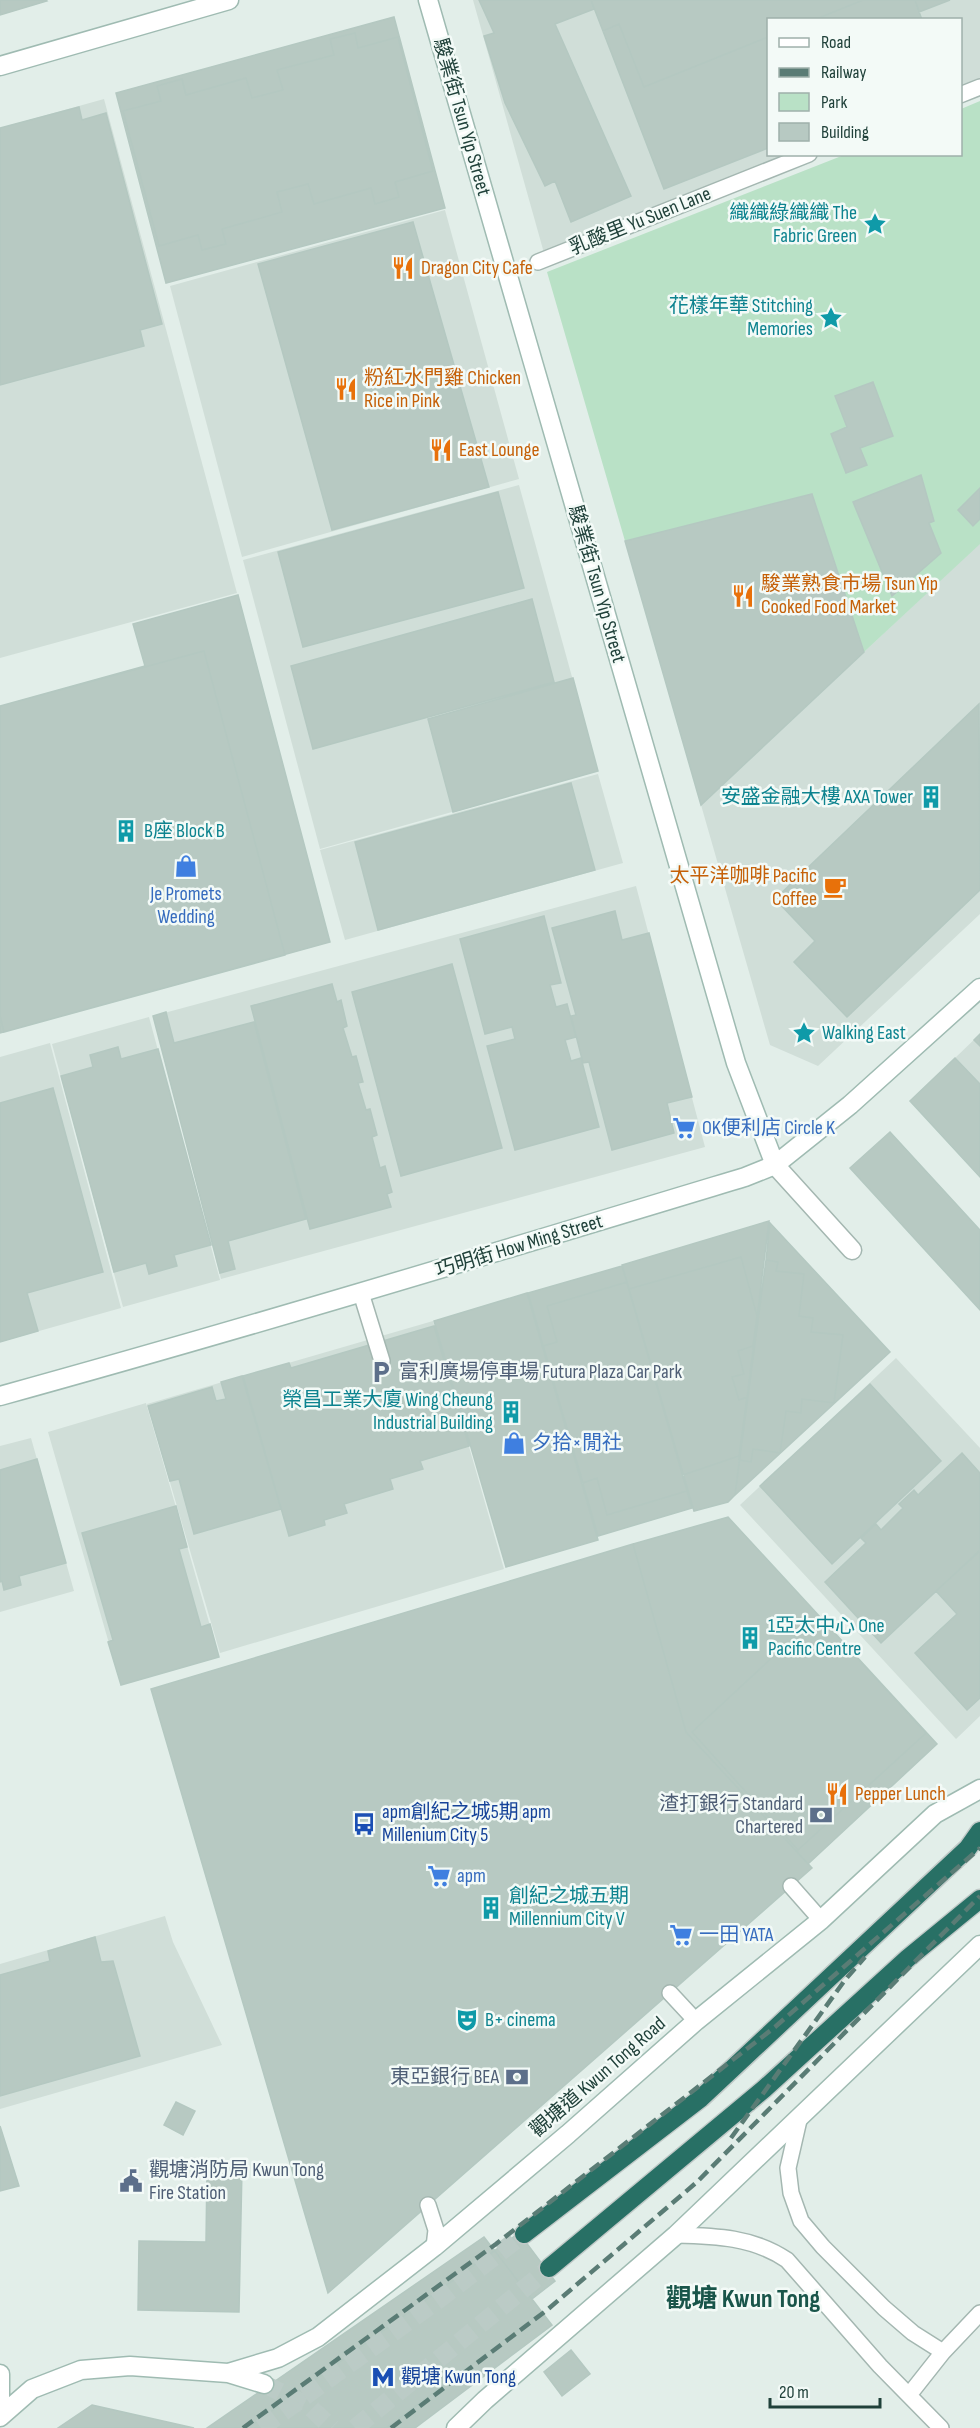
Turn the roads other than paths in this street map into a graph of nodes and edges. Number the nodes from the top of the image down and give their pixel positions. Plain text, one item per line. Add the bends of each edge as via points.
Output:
1 (229, 0) edge
2 (428, 0) edge
3 (0, 66) edge
4 (980, 87) edge
5 (962, 93) edge
6 (804, 156) edge
7 (537, 262) dead end
8 (980, 988) edge
9 (775, 1165) junction
10 (852, 1250) dead end
11 (361, 1293) junction
12 (382, 1361) dead end
13 (0, 1396) edge
14 (980, 1789) edge
15 (980, 1831) edge
16 (791, 1887) dead end
17 (980, 1899) edge
18 (821, 1920) junction
19 (980, 1945) edge
20 (670, 1993) dead end
21 (696, 2021) junction
22 (799, 2120) junction
23 (428, 2205) dead end
24 (524, 2234) tunnel mouth
25 (676, 2235) junction
26 (434, 2247) junction
27 (549, 2268) tunnel mouth
28 (980, 2313) edge
29 (943, 2352) junction
30 (228, 2373) junction
31 (0, 2374) edge
32 (264, 2384) tunnel mouth
33 (909, 2395) junction
34 (0, 2398) edge
35 (0, 2417) edge
36 (456, 2428) edge
37 (941, 2428) edge

1 - 3 street
2 - 9 street, 駿業街 Tsun Yip Street via 736,1063
4 - 5 lane
6 - 7 lane, 乳酸里 Yu Suen Lane
8 - 9 street, 巧明街 How Ming Street via 850,1106
9 - 10 street
9 - 11 street, 巧明街 How Ming Street
11 - 12 lane
11 - 13 street, 巧明街 How Ming Street
14 - 18 street, 觀塘道 Kwun Tong Road via 935,1814
15 - 24 highway via 968,1848 701,2098
16 - 18 lane
17 - 27 highway via 908,1958 764,2089
18 - 21 street, 觀塘道 Kwun Tong Road
19 - 22 street
20 - 21 lane
21 - 26 street, 觀塘道 Kwun Tong Road
22 - 25 street
22 - 29 lane via 788,2168 791,2193 801,2221 884,2308
23 - 26 lane via 436,2230
25 - 33 lane via 720,2236 758,2245 780,2256
25 - 36 street
26 - 30 street, 觀塘道 Kwun Tong Road via 318,2337 278,2358
28 - 29 lane
29 - 33 lane
30 - 32 street, 觀塘道 Kwun Tong Road
30 - 35 street, 觀塘道 Kwun Tong Road via 130,2366 81,2370 32,2389
31 - 34 street
33 - 37 lane

